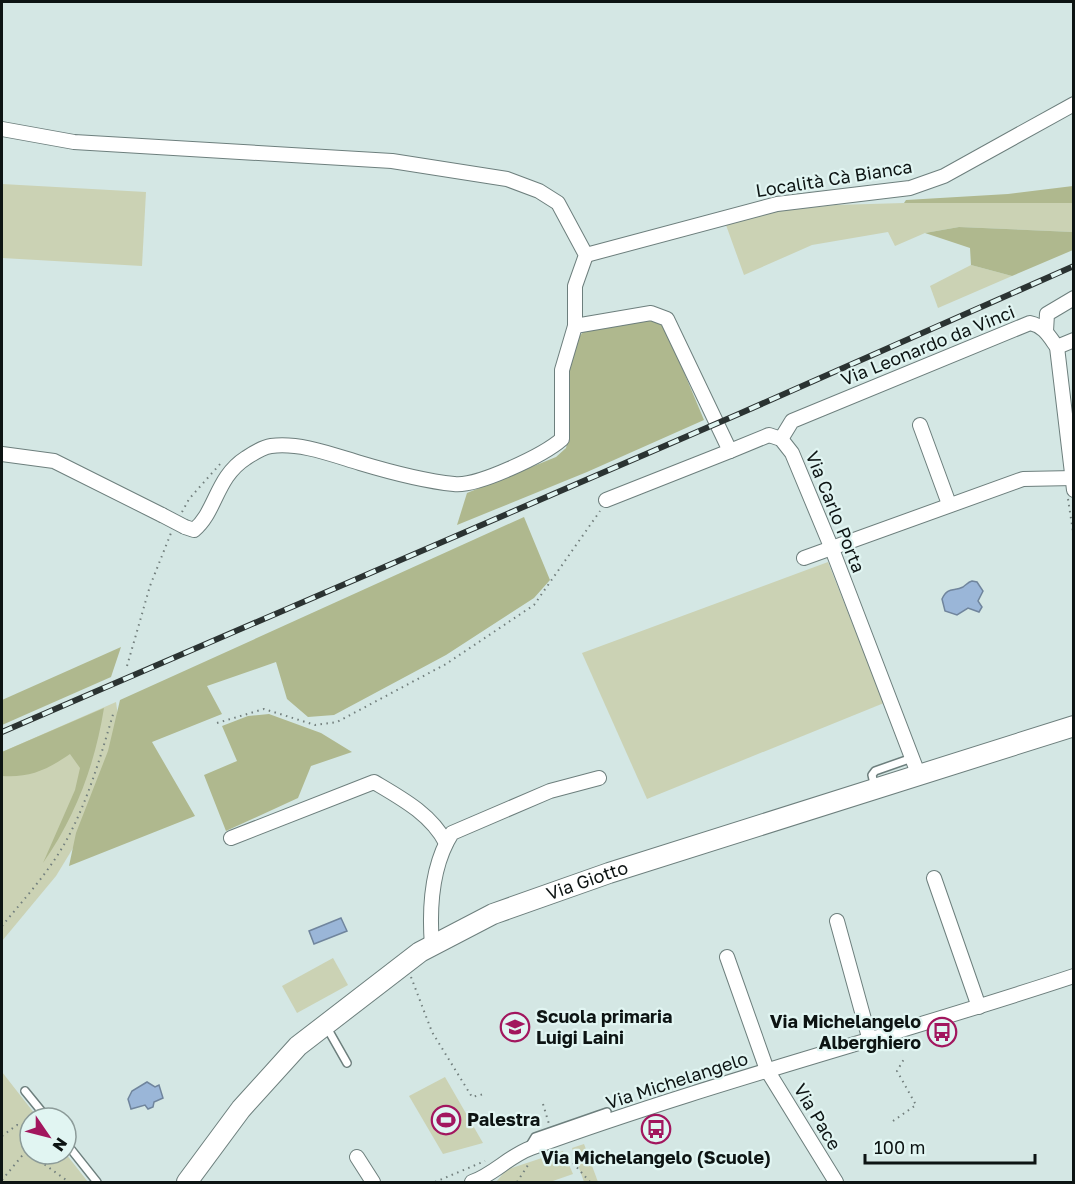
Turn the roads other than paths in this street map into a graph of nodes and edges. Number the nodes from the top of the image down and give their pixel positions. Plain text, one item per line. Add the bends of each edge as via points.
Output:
1 (1074, 104) edge
2 (2, 129) edge
3 (586, 255) junction
4 (1074, 298) edge
5 (575, 326) junction
6 (1046, 331) junction
7 (1074, 340) edge
8 (1057, 347) junction
9 (920, 424) dead end
10 (781, 439) junction
11 (730, 451) junction
12 (2, 454) edge
13 (1073, 482) edge
14 (606, 500) road end
15 (949, 504) junction
16 (832, 549) junction
17 (804, 558) dead end
18 (1074, 726) edge
19 (916, 767) junction
20 (598, 778) dead end
21 (231, 838) dead end
22 (446, 843) junction
23 (934, 878) dead end
24 (837, 921) dead end
25 (432, 946) junction
26 (727, 957) dead end
27 (1074, 976) edge
28 (979, 1007) junction
29 (324, 1024) junction
30 (870, 1041) junction
31 (347, 1063) dead end
32 (767, 1071) junction
33 (25, 1090) dead end
34 (38, 1106) edge
35 (607, 1113) dead end
36 (531, 1153) junction
37 (78, 1158) edge
38 (357, 1158) dead end
39 (97, 1182) edge
40 (187, 1182) edge
41 (373, 1182) edge
42 (478, 1182) edge
43 (836, 1182) edge

1 - 3 street, Località Cà Bianca via 944,176 910,188 777,204
2 - 3 street via 74,142 392,161 507,179 558,203
3 - 5 street via 575,286
4 - 6 street via 1047,314
5 - 11 street via 651,313 667,319
5 - 12 street, bridge via 562,370 562,439 496,475 456,485 313,449 270,446 245,458 220,484 203,523 194,530 54,461
6 - 8 street
6 - 10 street, Via Leonardo da Vinci via 1030,323 792,421
7 - 8 street
8 - 13 street
9 - 15 street
10 - 11 street, Via Carlo Porta via 769,435
10 - 16 street, Via Carlo Porta via 792,453
11 - 14 street, Via Carlo Porta
13 - 15 street via 1023,479
15 - 16 street
16 - 17 street
16 - 19 street, Via Carlo Porta
18 - 19 street, Via Giotto
19 - 25 street, Via Giotto via 875,789 493,914
20 - 22 street via 510,807 452,833
21 - 22 street via 374,782 430,819
22 - 25 street via 434,881
23 - 28 street
24 - 30 street
25 - 29 street, Via Giotto
26 - 32 street, Via Pace
27 - 28 street, Via Michelangelo
28 - 30 street, Via Michelangelo
29 - 31 lane
29 - 40 street, Via Giotto via 298,1046 241,1109
30 - 32 street, Via Michelangelo
32 - 36 street, Via Michelangelo
32 - 43 street, Via Pace
33 - 34 lane
35 - 36 lane via 535,1137
36 - 42 street, Via Michelangelo via 504,1161
37 - 39 lane
38 - 41 street

